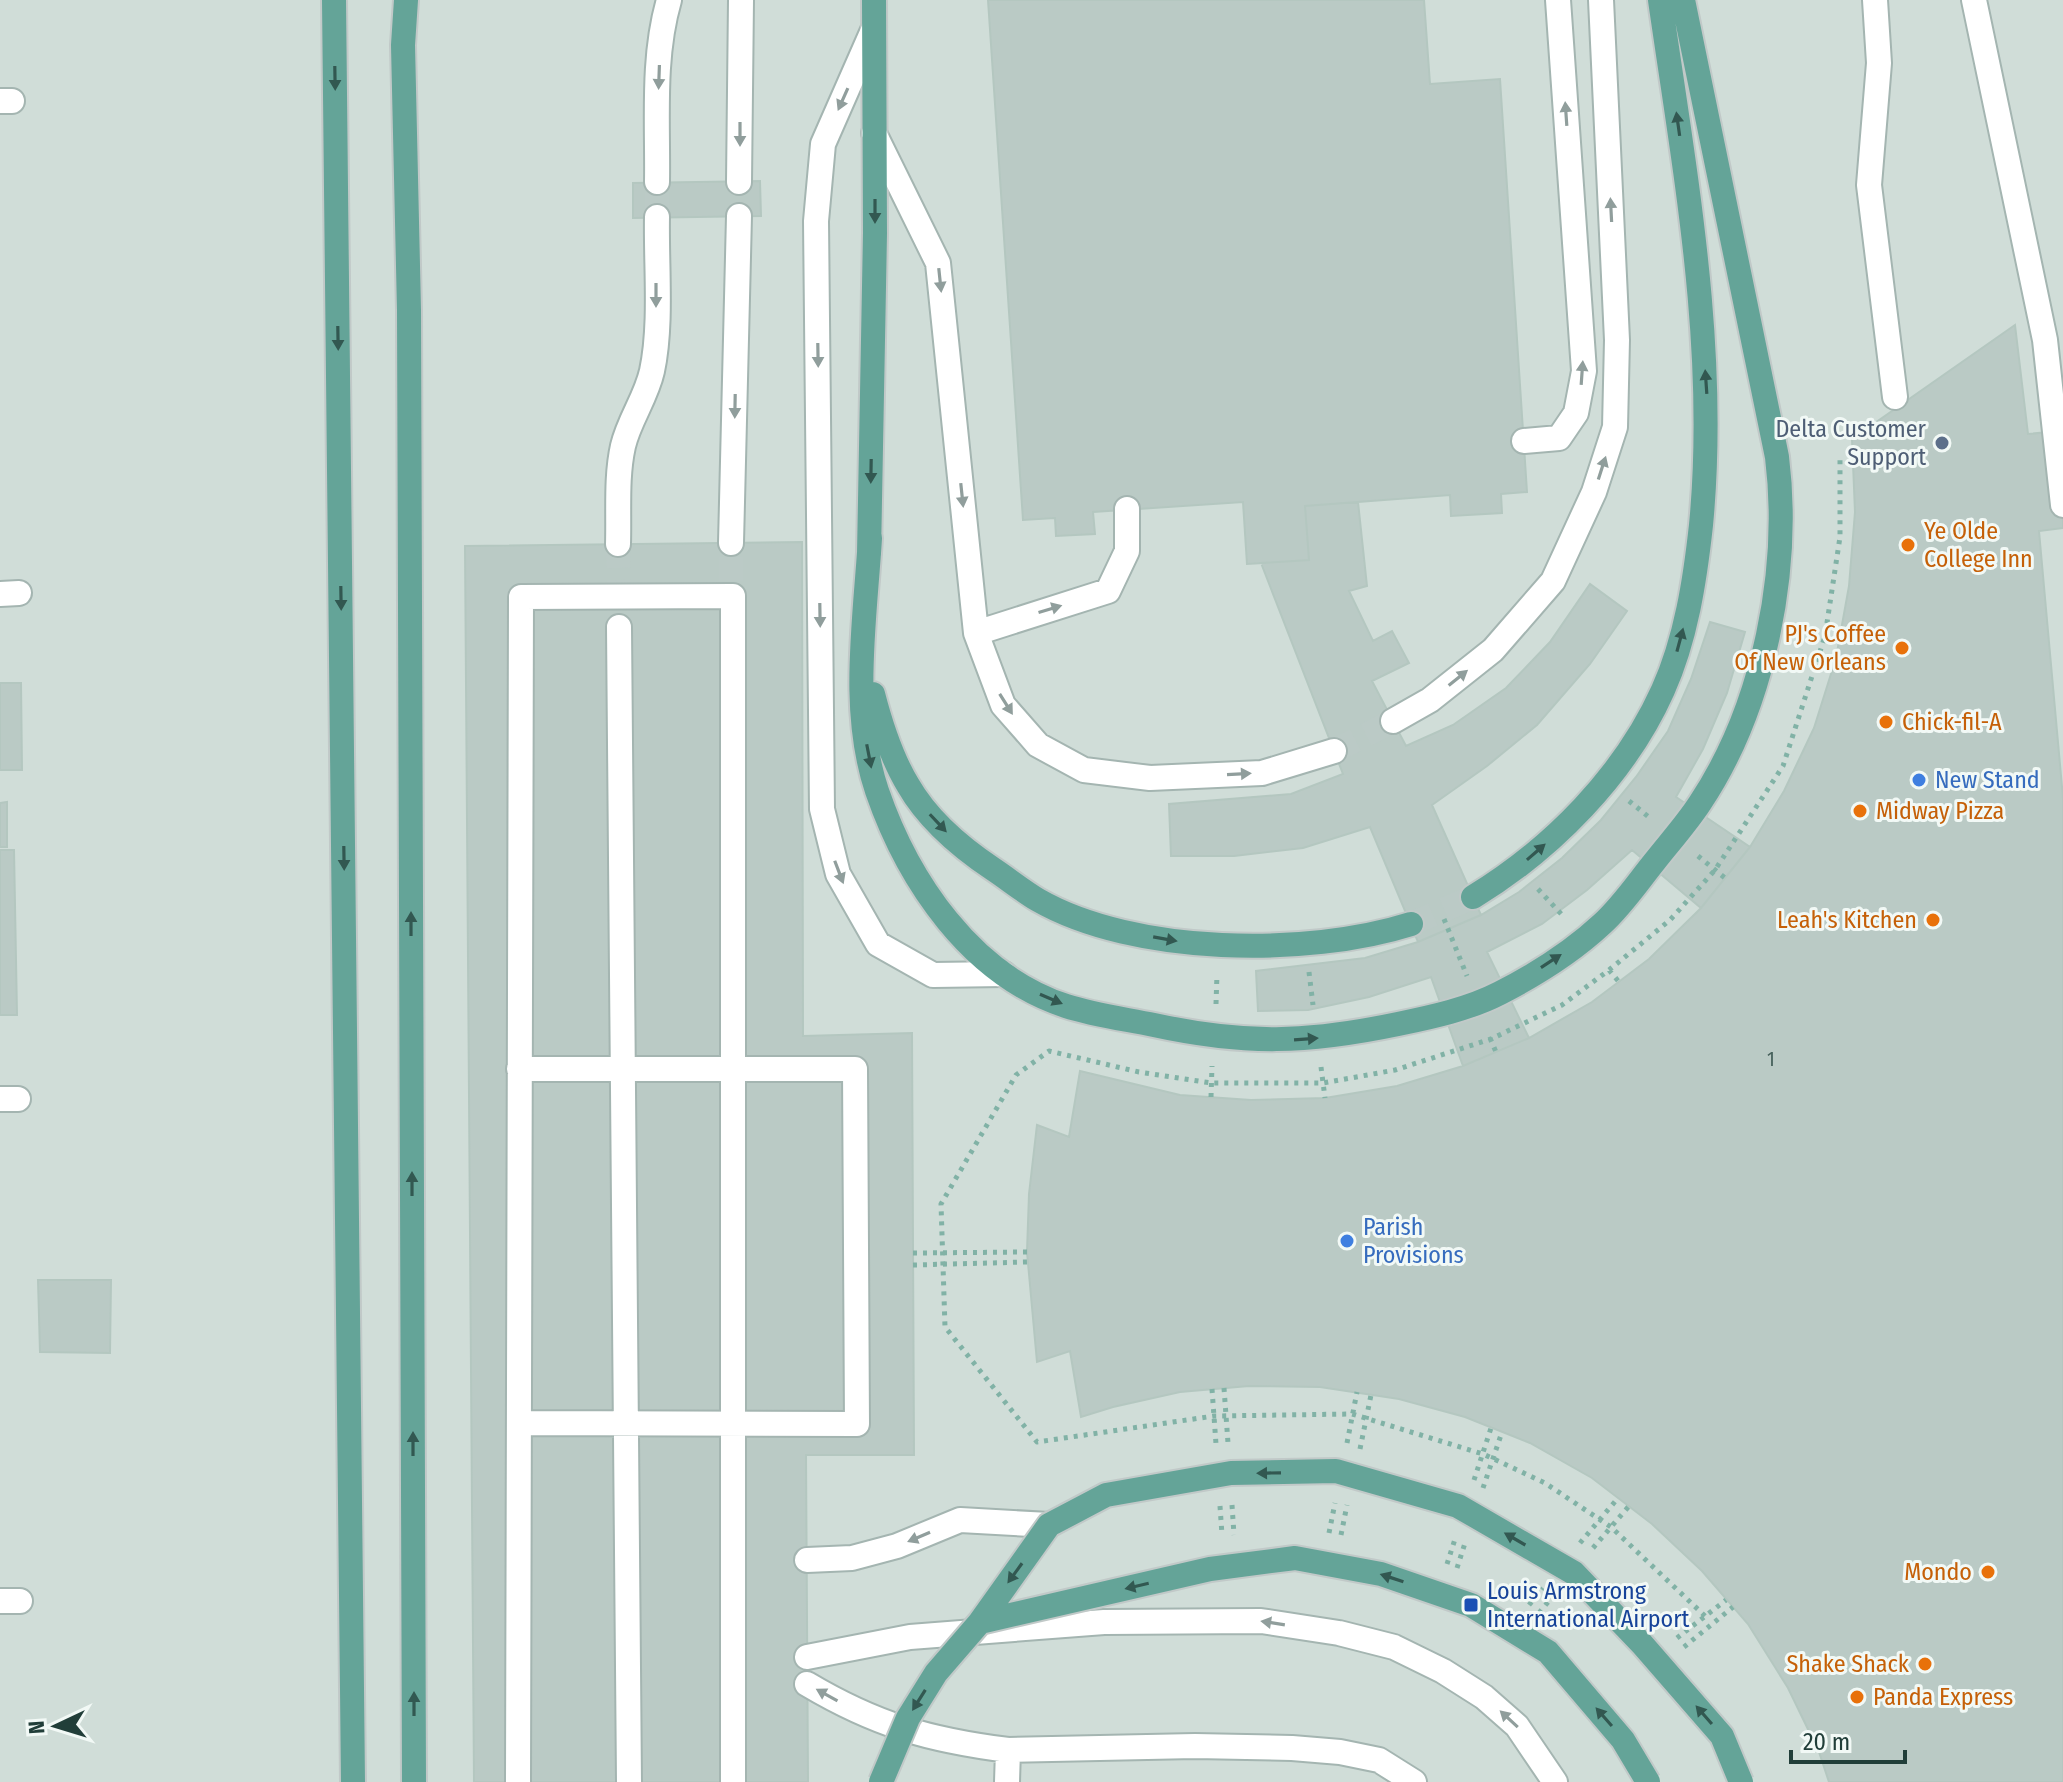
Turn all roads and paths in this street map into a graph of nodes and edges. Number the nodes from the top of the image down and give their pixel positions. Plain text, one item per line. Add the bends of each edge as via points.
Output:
1 (334, 0) edge
2 (669, 0) edge
3 (741, 0) edge
4 (874, 0) edge
5 (1558, 0) edge
6 (1601, 0) edge
7 (1660, 0) edge
8 (1683, 0) edge
9 (1875, 0) edge
10 (1974, 0) edge
11 (405, 3) edge
12 (874, 28) junction
13 (874, 133) junction
14 (657, 182) tunnel mouth
15 (739, 182) dead end
16 (739, 216) dead end
17 (657, 217) tunnel mouth
18 (1895, 397) dead end
19 (1524, 441) dead end
20 (1840, 458) dead end
21 (2063, 505) edge
22 (1127, 509) dead end
23 (870, 538) junction
24 (731, 543) tunnel mouth
25 (618, 544) tunnel mouth
26 (619, 627) tunnel mouth
27 (976, 633) junction
28 (1393, 721) tunnel mouth
29 (1334, 751) tunnel mouth
30 (1473, 897) tunnel mouth
31 (1411, 924) tunnel mouth
32 (1004, 974) junction
33 (733, 1068) junction
34 (519, 1069) junction
35 (623, 1070) junction
36 (1027, 1252) dead end
37 (913, 1253) dead end
38 (1027, 1262) dead end
39 (913, 1265) dead end
40 (941, 1265) junction
41 (1357, 1392) dead end
42 (519, 1423) junction
43 (733, 1423) junction
44 (626, 1424) junction
45 (1347, 1444) dead end
46 (1338, 1491) dead end
47 (1049, 1525) junction
48 (1329, 1537) dead end
49 (807, 1560) dead end
50 (980, 1622) junction
51 (807, 1657) dead end
52 (807, 1684) dead end
53 (1008, 1750) junction
54 (353, 1782) edge
55 (414, 1782) edge
56 (518, 1782) edge
57 (629, 1782) edge
58 (733, 1782) edge
59 (881, 1782) edge
60 (1007, 1782) edge
61 (1414, 1782) edge
62 (1555, 1782) edge
63 (1648, 1782) edge
64 (1741, 1782) edge

1 -> 54 main road
2 -> 14 lane via 659,68
3 -> 15 lane
4 - 12 main road
19 -> 5 lane via 1559,438 1576,413 1584,371
28 -> 6 lane via 1430,700 1493,650 1553,581 1594,492 1615,427 1617,340
30 -> 7 main road via 1565,826 1627,751 1663,691 1689,605 1703,504 1707,399 1697,262
32 -> 8 main road via 1066,1006 1227,1038 1317,1039 1423,1019 1497,995 1602,923 1700,803 1737,733 1761,662 1777,580 1781,492
9 - 18 lane via 1879,63 1869,185
10 - 21 lane via 2045,340
55 -> 11 main road
12 - 13 main road
12 -> 32 lane via 823,144 816,221 822,809 838,874 878,944 933,975
13 -> 23 main road
13 -> 27 lane via 938,263
16 -> 24 lane
17 -> 25 lane via 652,371 624,443
20 - 40 path via 1840,537 1825,636 1783,766 1715,870 1670,920 1562,1005 1491,1039 1395,1070 1323,1083 1211,1083 1049,1051 1016,1075 941,1204
27 -> 22 lane via 1108,591 1127,551
23 -> 31 main road via 870,662 881,725 926,811 975,857 1039,901 1080,918 1180,941 1306,944
23 -> 32 main road via 862,706 877,791 935,907
26 - 35 lane
27 -> 29 lane via 1003,705 1038,745 1084,770 1150,778 1262,773
33 - 34 lane via 733,596 521,597
33 - 35 lane
33 - 43 lane
33 - 43 lane via 855,1069 857,1424
34 - 35 lane
34 - 42 lane
35 - 44 lane
36 - 37 path, bridge
38 - 40 path
39 - 40 path
41 - 45 path
42 - 44 lane
42 - 56 lane
43 - 44 lane
43 - 58 lane
44 - 57 lane
46 - 48 path
47 -> 49 lane via 960,1520 852,1558
47 -> 50 main road, bridge
64 -> 47 main road, bridge via 1722,1736 1574,1573 1458,1506 1336,1471 1231,1473 1106,1495
50 -> 59 main road, bridge via 936,1673 908,1718
63 -> 50 main road, bridge via 1623,1740 1548,1652 1471,1605 1381,1574 1295,1558 1210,1569
62 -> 51 lane via 1517,1726 1484,1697 1394,1647 1339,1633 1261,1621 1104,1622 910,1637
53 -> 52 lane via 917,1735
53 - 60 lane
53 - 61 lane via 1308,1749 1379,1760

